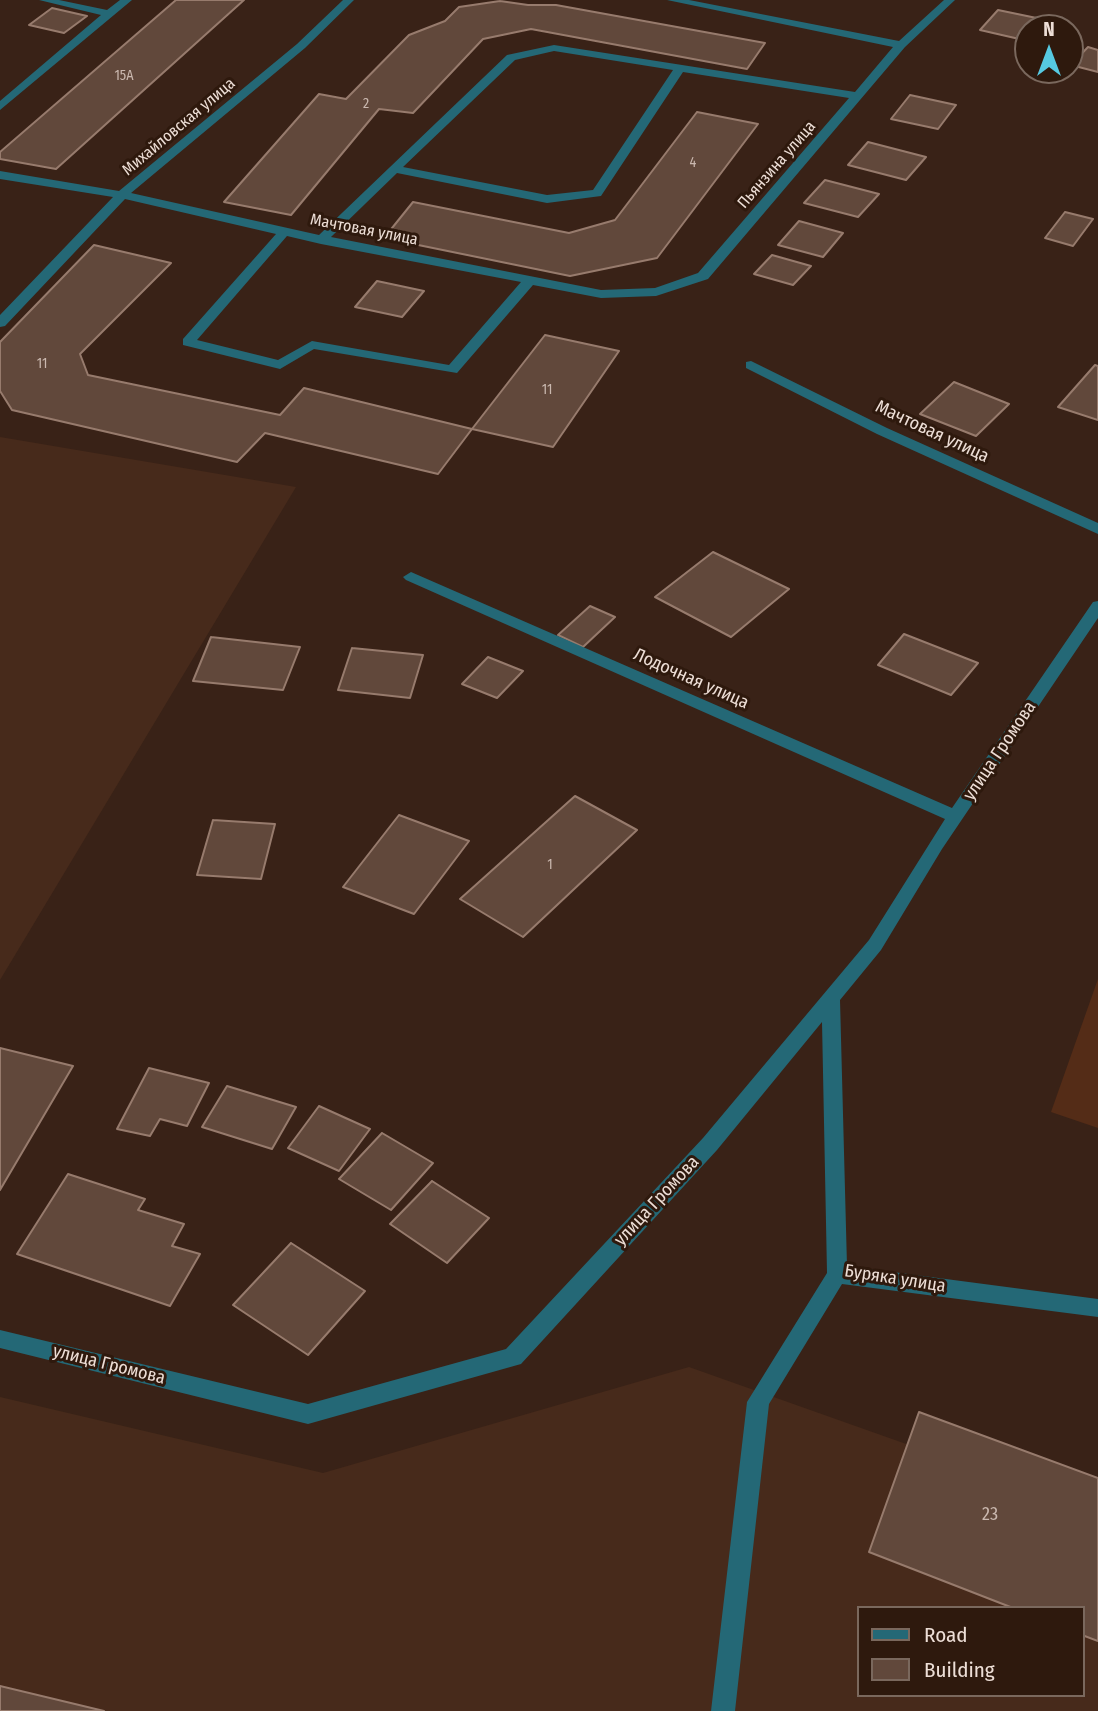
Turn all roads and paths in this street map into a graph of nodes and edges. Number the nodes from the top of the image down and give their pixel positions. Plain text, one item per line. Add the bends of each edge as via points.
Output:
1 (44, 0) edge
2 (127, 0) edge
3 (349, 0) edge
4 (672, 0) edge
5 (950, 0) edge
6 (110, 14) junction
7 (901, 46) junction
8 (680, 68) junction
9 (858, 96) junction
10 (0, 107) edge
11 (394, 169) junction
12 (0, 175) edge
13 (122, 195) junction
14 (284, 232) junction
15 (321, 240) junction
16 (530, 281) junction
17 (601, 294) joint
18 (0, 323) edge
19 (751, 365) dead end
20 (1098, 529) edge
21 (411, 577) dead end
22 (1098, 606) edge
23 (955, 816) junction
24 (831, 997) junction
25 (837, 1274) junction
26 (1098, 1308) edge
27 (0, 1339) edge
28 (723, 1711) edge

1 - 6 street
2 - 6 street
3 - 13 street, Михайловская улица via 301,46
4 - 7 street
5 - 7 street, Пьянзина улица
6 - 10 street
7 - 9 street, Пьянзина улица
8 - 9 street
8 - 11 street via 554,48 511,57
8 - 11 street via 597,193 547,199
9 - 17 street, Пьянзина улица via 702,276 656,292
11 - 15 street
12 - 13 street, Михайловская улица
13 - 14 street, Мачтовая улица
13 - 18 street
14 - 15 street, Мачтовая улица
14 - 16 street via 188,342 280,365 312,345 452,370
15 - 16 street, Мачтовая улица
16 - 17 street, Мачтовая улица
19 - 20 street, Мачтовая улица via 882,431
21 - 23 street, Лодочная улица
22 - 23 street, улица Громова
23 - 24 street, улица Громова via 875,945
24 - 25 street, Буряка улица
24 - 27 street, улица Громова via 710,1144 513,1357 308,1414
25 - 26 street, Буряка улица
25 - 28 street via 758,1402

